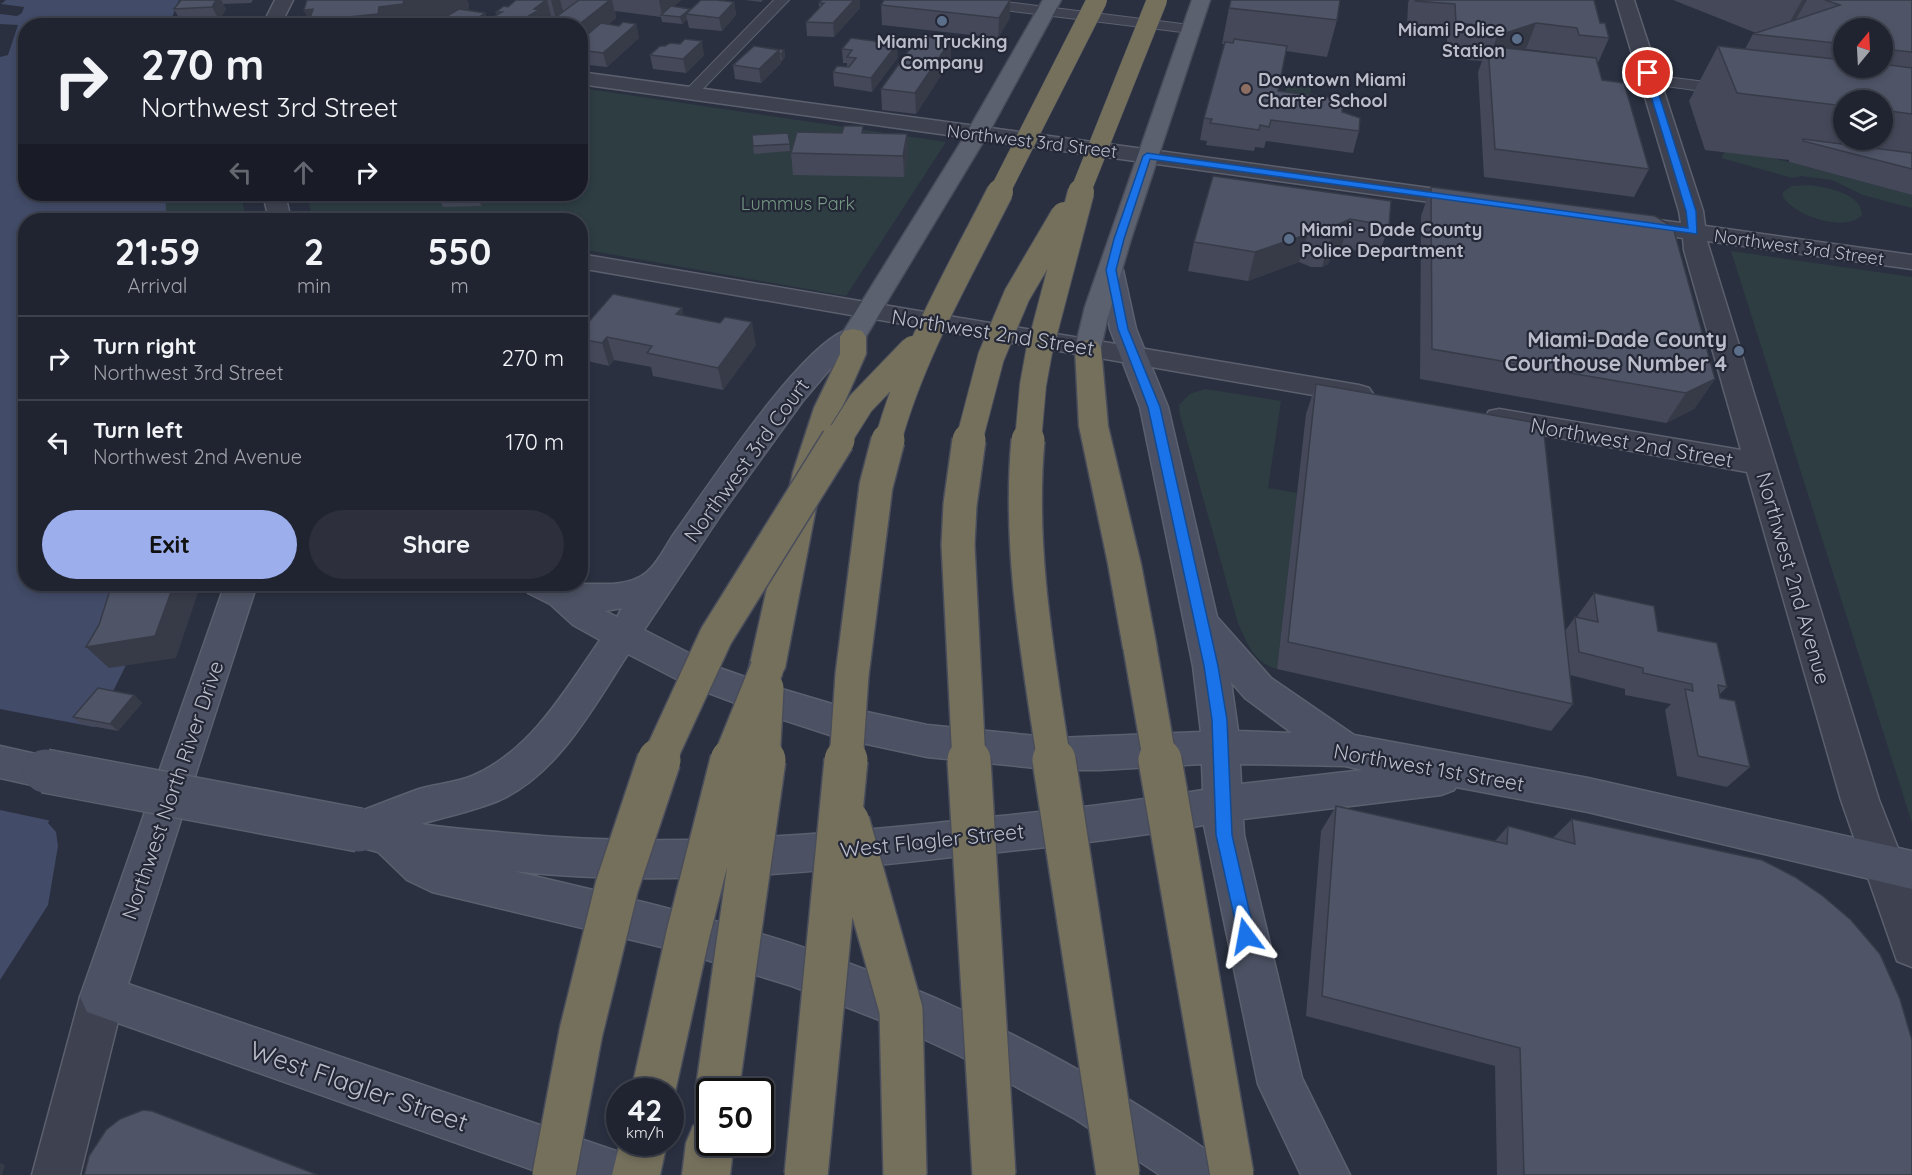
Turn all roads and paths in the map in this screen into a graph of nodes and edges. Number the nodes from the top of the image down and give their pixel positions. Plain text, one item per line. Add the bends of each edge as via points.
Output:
1 (284, 0) edge
2 (782, 0) edge
3 (956, 0) edge
4 (1097, 0) edge
5 (1156, 0) edge
6 (1201, 0) edge
7 (1625, 0) edge
8 (1049, 6) edge
9 (275, 18) edge
10 (1190, 29) junction
11 (588, 79) edge
12 (1650, 80) junction
13 (1742, 91) edge
14 (690, 94) junction
15 (977, 134) junction
16 (1147, 156) junction
17 (1083, 183) junction
18 (1496, 204) edge
19 (1611, 220) edge
20 (1693, 232) junction
21 (588, 262) edge
22 (1912, 262) edge
23 (1111, 270) junction
24 (870, 311) junction
25 (928, 333) junction
26 (853, 337) junction
27 (1088, 348) junction
28 (1135, 355) junction
29 (1383, 398) edge
30 (1469, 413) edge
31 (1761, 464) junction
32 (662, 579) junction
33 (239, 591) edge
34 (554, 591) edge
35 (560, 591) edge
36 (1199, 616) junction
37 (623, 635) junction
38 (767, 668) junction
39 (1218, 747) junction
40 (1345, 750) junction
41 (0, 762) edge
42 (1472, 774) junction
43 (1222, 805) junction
44 (843, 806) junction
45 (374, 833) junction
46 (1897, 866) edge
47 (1912, 946) edge
48 (102, 997) junction
49 (656, 1078) edge
50 (719, 1078) edge
51 (640, 1156) edge
52 (708, 1156) edge
53 (56, 1175) edge
54 (554, 1175) edge
55 (616, 1175) edge
56 (636, 1175) edge
57 (706, 1175) edge
58 (806, 1175) edge
59 (904, 1175) edge
60 (994, 1175) edge
61 (1118, 1175) edge
62 (1201, 1175) edge
63 (1232, 1175) edge
64 (1326, 1175) edge

1 - 9 street
2 - 14 street
3 - 8 street
4 - 25 highway, bridge
5 - 17 highway, bridge
6 - 10 main road
7 - 12 street, Northwest 2nd Avenue
8 - 10 street
8 - 15 main road, Northwest 3rd Court
10 - 16 main road
11 - 14 street, Northwest 3rd Street
12 - 13 street
12 - 20 street, Northwest 2nd Avenue via 1691,211
14 - 15 street, Northwest 3rd Street
15 - 16 street, Northwest 3rd Street
15 - 24 main road, Northwest 3rd Court
16 - 18 street, Northwest 3rd Street
16 - 23 main road
17 - 60 highway, bridge via 1017,295 991,357 969,438 960,505 958,545 966,708
17 - 61 highway, bridge via 1033,385 1025,510 1034,633
19 - 20 street, Northwest 3rd Street
20 - 22 street, Northwest 3rd Street
20 - 31 street, Northwest 2nd Avenue
21 - 24 street, Northwest 2nd Street
23 - 27 main road via 1091,324
23 - 28 main road via 1123,329
24 - 26 main road, Northwest 3rd Court
24 - 27 street, Northwest 2nd Street
25 - 44 highway, bridge via 899,400 876,486 852,675
25 - 54 highway, bridge via 861,403 716,636 662,750 617,886 581,1032
26 - 32 main road, Northwest 3rd Court via 831,350 788,400 711,504
26 - 38 highway via 853,354 828,408 808,472
27 - 28 street, Northwest 2nd Street
27 - 63 highway, bridge via 1087,385 1099,458 1140,648
28 - 29 street, Northwest 2nd Street
28 - 36 main road via 1154,407
30 - 31 street, Northwest 2nd Street
31 - 46 street, Northwest 2nd Avenue via 1860,800
32 - 35 main road via 615,598 598,599
32 - 37 main road, Northwest 3rd Court
33 - 48 main road, Northwest North River Drive
34 - 37 main road, Northwest 1st Street via 585,616
36 - 39 main road via 1219,720
36 - 40 main road via 1258,688
37 - 39 main road, Northwest 1st Street via 685,668 741,691 839,722 927,741 1057,754
37 - 45 main road, Northwest 3rd Court via 567,716 523,765 488,787 421,806
38 - 49 highway, bridge via 735,747
38 - 50 highway, bridge via 765,751
39 - 40 main road, Northwest 1st Street
39 - 43 main road
40 - 42 main road, Northwest 1st Street
41 - 45 main road, West Flagler Street, bridge
42 - 43 main road, West Flagler Street
42 - 46 main road, Northwest 1st Street via 1588,795
43 - 45 main road, West Flagler Street via 861,849 730,859 544,856
43 - 64 main road via 1227,853 1281,1083
44 - 58 highway, bridge
44 - 59 highway, bridge via 901,1010
45 - 62 main road via 427,871 730,945 916,1014 1059,1083 1134,1127
46 - 47 street, Northwest 2nd Avenue
48 - 53 street
48 - 55 main road, West Flagler Street
51 - 56 highway
52 - 57 highway

